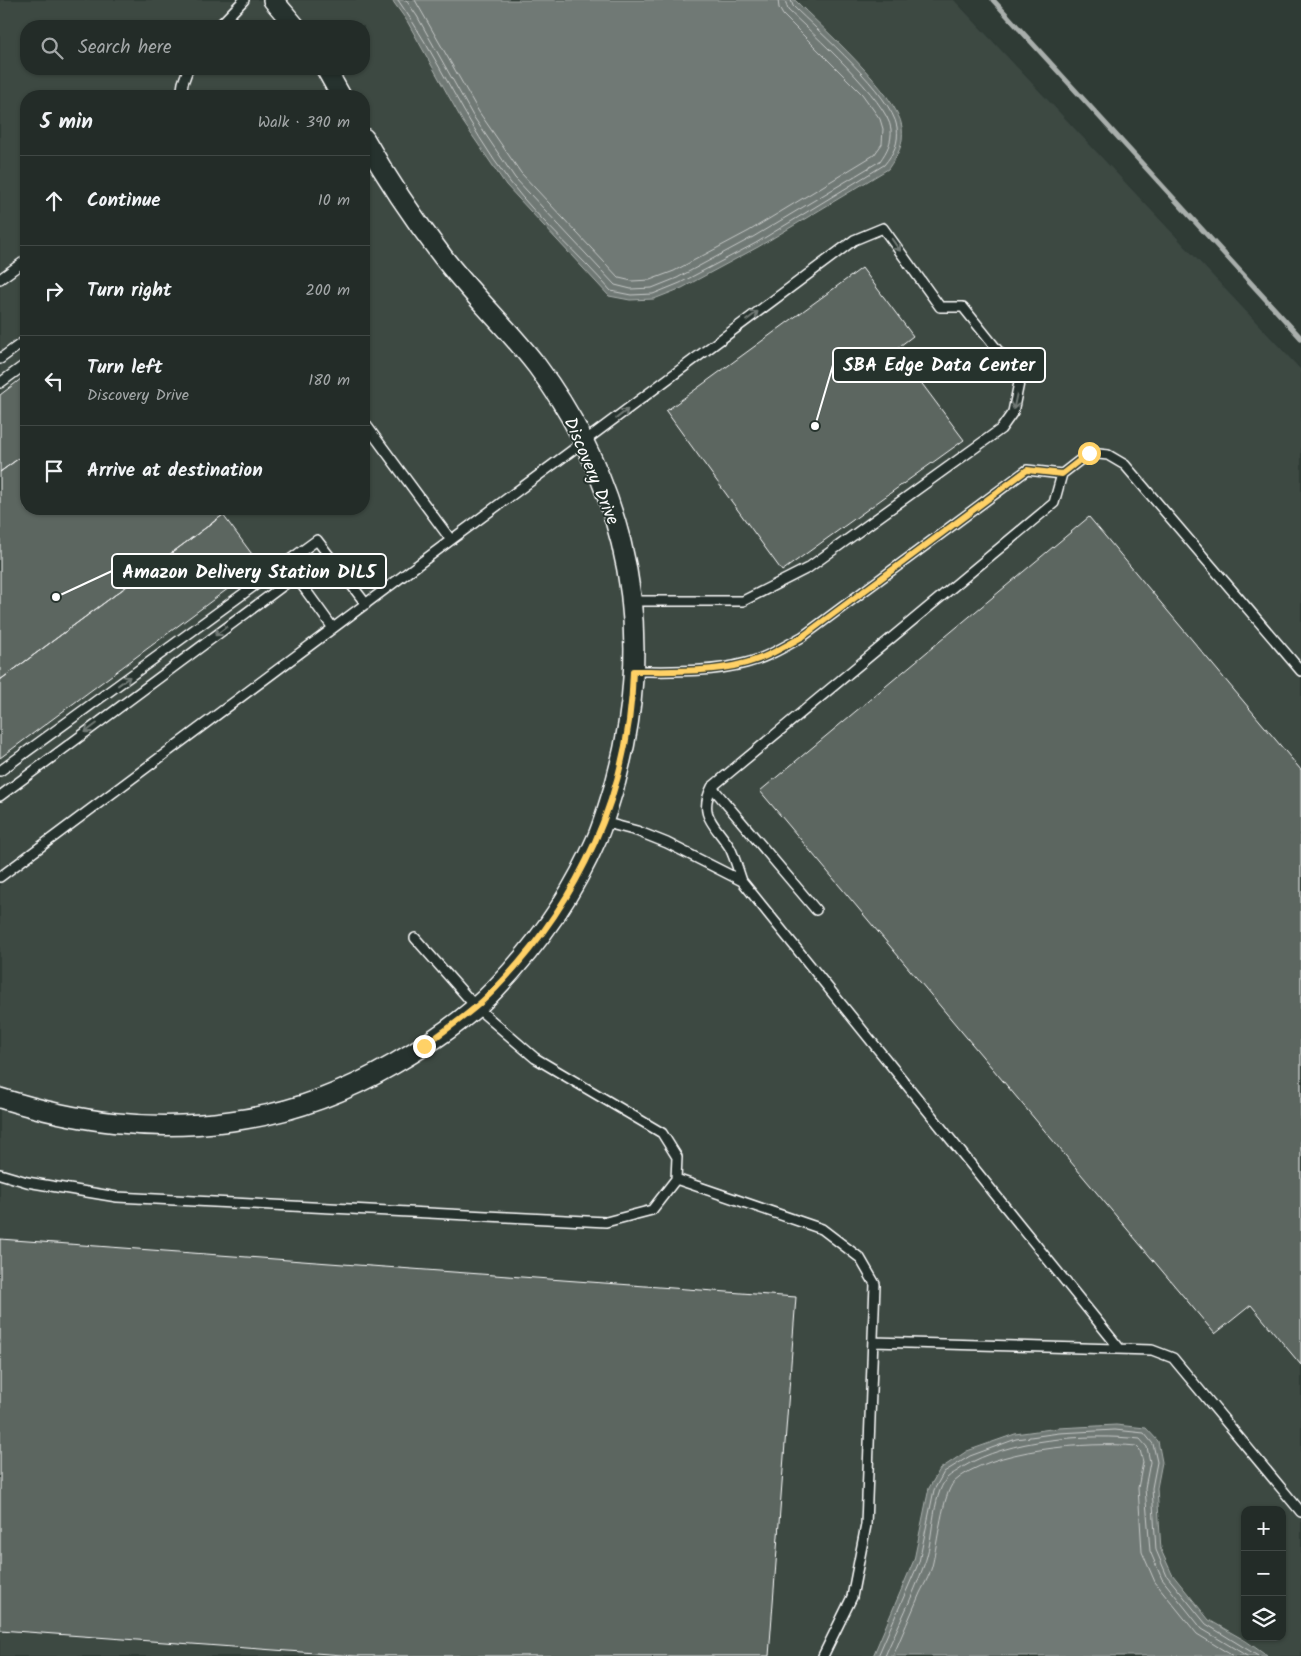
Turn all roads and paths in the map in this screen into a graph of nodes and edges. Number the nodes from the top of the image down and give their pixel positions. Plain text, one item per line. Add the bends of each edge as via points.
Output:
1 (244, 0) edge
2 (273, 0) edge
3 (225, 20) edge
4 (291, 20) edge
5 (186, 75) edge
6 (329, 75) edge
7 (182, 90) edge
8 (338, 90) edge
9 (370, 148) edge
10 (20, 265) edge
11 (0, 280) edge
12 (20, 344) edge
13 (0, 359) edge
14 (20, 368) edge
15 (0, 383) edge
16 (370, 430) edge
17 (584, 444) junction
18 (1062, 474) junction
19 (451, 540) junction
20 (631, 601) junction
21 (366, 604) junction
22 (333, 628) junction
23 (633, 671) junction
24 (1301, 671) edge
25 (0, 772) edge
26 (712, 787) junction
27 (0, 796) edge
28 (603, 822) junction
29 (0, 877) edge
30 (742, 881) junction
31 (816, 910) dead end
32 (415, 938) dead end
33 (476, 1007) junction
34 (0, 1098) edge
35 (0, 1174) edge
36 (676, 1179) junction
37 (873, 1342) junction
38 (1120, 1349) junction
39 (1301, 1512) edge
40 (823, 1656) edge

1 - 3 lane
2 - 4 street
5 - 7 lane
6 - 8 street
9 - 17 street, Discovery Drive via 444,259 536,365 567,410
10 - 11 lane
12 - 13 lane
14 - 15 lane
16 - 19 lane
17 - 19 lane
17 - 20 street, Discovery Drive via 598,473 622,545
17 -> 20 lane via 854,240 883,228 940,307 963,307 1020,378 1013,412 1001,429 808,568 743,601
18 - 23 lane via 1027,470 802,637 772,653 746,663 719,668
18 - 24 lane via 1089,453 1108,455 1126,465
18 - 26 lane via 1054,503
19 - 21 lane
20 - 23 street, Discovery Drive
21 - 22 lane
25 -> 21 lane via 317,540
22 -> 27 lane via 298,581 292,579
22 - 29 lane
23 - 28 street, Discovery Drive via 625,743
26 - 30 lane via 706,798 708,818 731,850
26 - 31 lane
28 - 30 lane via 667,843
28 - 33 street, Discovery Drive via 554,918 535,944
30 - 38 lane
32 - 33 lane
33 - 34 street, Discovery Drive via 424,1046 361,1081 312,1102 234,1121 154,1126 116,1124 72,1117
33 - 36 lane via 535,1058 662,1133 677,1157
35 - 36 lane via 27,1182 117,1197 606,1222 652,1210
36 - 37 lane via 822,1229 860,1258 874,1284
37 - 38 lane
37 - 40 lane via 866,1525 852,1597
38 - 39 lane via 1152,1350 1173,1358

